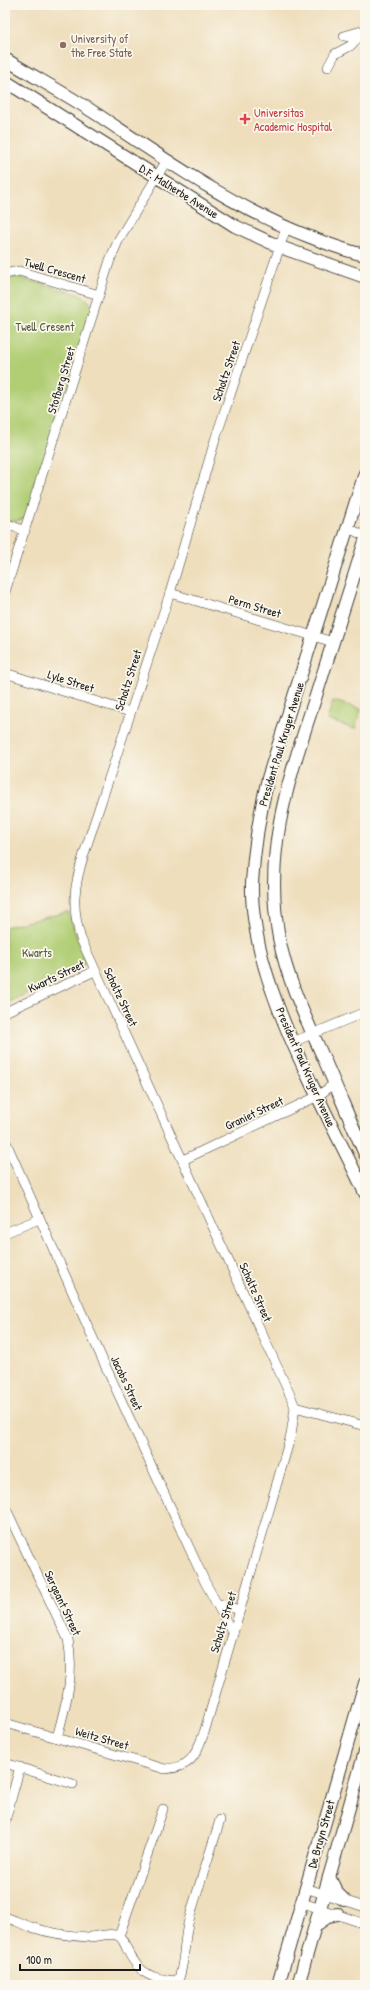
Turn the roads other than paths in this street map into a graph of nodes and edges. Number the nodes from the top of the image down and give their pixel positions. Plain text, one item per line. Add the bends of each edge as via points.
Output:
1 (365, 30) edge
2 (5, 59) edge
3 (328, 67) dead end
4 (5, 81) edge
5 (167, 160) junction
6 (158, 177) junction
7 (286, 228) junction
8 (280, 247) junction
9 (365, 255) edge
10 (5, 274) edge
11 (365, 276) edge
12 (99, 295) junction
13 (365, 473) edge
14 (5, 523) edge
15 (348, 528) junction
16 (25, 531) junction
17 (365, 536) edge
18 (365, 541) edge
19 (5, 592) edge
20 (170, 593) junction
21 (313, 635) junction
22 (333, 642) junction
23 (5, 673) edge
24 (130, 712) junction
25 (254, 866) junction
26 (274, 866) junction
27 (95, 971) junction
28 (5, 1012) edge
29 (365, 1012) edge
30 (311, 1033) junction
31 (293, 1042) junction
32 (334, 1084) junction
33 (318, 1096) junction
34 (5, 1140) edge
35 (365, 1154) edge
36 (183, 1160) junction
37 (365, 1192) edge
38 (39, 1219) junction
39 (5, 1233) edge
40 (295, 1407) junction
41 (365, 1426) edge
42 (5, 1507) edge
43 (216, 1603) junction
44 (240, 1610) junction
45 (233, 1634) junction
46 (365, 1683) edge
47 (363, 1700) edge
48 (5, 1723) edge
49 (58, 1738) junction
50 (365, 1752) edge
51 (191, 1761) joint
52 (5, 1763) edge
53 (20, 1767) junction
54 (73, 1784) dead end
55 (163, 1809) dead end
56 (220, 1820) dead end
57 (5, 1821) edge
58 (329, 1877) junction
59 (305, 1888) junction
60 (325, 1894) junction
61 (344, 1900) junction
62 (300, 1902) junction
63 (365, 1907) edge
64 (320, 1910) junction
65 (337, 1914) junction
66 (5, 1917) edge
67 (365, 1924) edge
68 (316, 1925) junction
69 (119, 1936) junction
70 (177, 1983) edge
71 (278, 1985) edge
72 (298, 1985) edge

1 - 3 street via 344,36 358,38 335,54
2 - 5 street, D.F. Malherbe Avenue
4 - 6 street, D.F. Malherbe Avenue
5 - 6 street, Stofberg Street
5 - 7 street, D.F. Malherbe Avenue via 245,208
6 - 8 street, D.F. Malherbe Avenue via 235,226
6 - 12 street, Stofberg Street via 119,239
7 - 8 street, Scholtz Street
7 - 9 street, D.F. Malherbe Avenue via 338,248
8 - 11 street, D.F. Malherbe Avenue
8 - 20 street, Scholtz Street via 215,440
10 - 12 street, Twell Crescent via 19,271
12 - 16 street, Stofberg Street
13 - 15 street, President Paul Kruger Avenue
14 - 16 street
15 - 17 street
15 - 21 street, President Paul Kruger Avenue
16 - 19 street, Stofberg Street
18 - 22 street, President Paul Kruger Avenue
20 - 21 street, Perm Street
20 - 24 street, Scholtz Street
21 - 22 street, Perm Street
21 - 25 street, President Paul Kruger Avenue via 268,778 259,816
22 - 26 street, President Paul Kruger Avenue via 287,785 278,827
23 - 24 street, Lyle Street
24 - 27 street, Scholtz Street via 77,875 74,896 75,920
25 - 26 street
25 - 31 street, President Paul Kruger Avenue via 252,884 256,928 273,993
26 - 30 street, President Paul Kruger Avenue via 274,899 280,940
27 - 28 street, Kwarts Street
27 - 36 street, Scholtz Street
29 - 30 street
30 - 31 street
30 - 32 street, President Paul Kruger Avenue
31 - 33 street, President Paul Kruger Avenue
32 - 33 street, Graniet Street
32 - 35 street, President Paul Kruger Avenue
33 - 36 street, Graniet Street
33 - 37 street, President Paul Kruger Avenue
34 - 38 street, Jacobs Street
36 - 40 street, Scholtz Street
38 - 39 street
38 - 43 street, Jacobs Street
40 - 41 street
40 - 44 street, Scholtz Street via 291,1435
42 - 49 street, Sergeant Street via 68,1639 72,1658 71,1675
43 - 44 street
43 - 45 street, Jacobs Street
44 - 45 street, Scholtz Street
45 - 51 street, Scholtz Street via 204,1733
46 - 47 street, De Bruyn Street
47 - 59 street, De Bruyn Street
48 - 49 street, Weitz Street
49 - 51 street, Weitz Street via 165,1769 176,1768
50 - 58 street, De Bruyn Street
52 - 53 street
53 - 54 street
53 - 57 street
55 - 69 street
56 - 70 street via 189,1920 183,1967
58 - 60 street, De Bruyn Street
58 - 61 street via 337,1893
59 - 60 street
59 - 62 street, De Bruyn Street
60 - 61 street
60 - 64 street, De Bruyn Street
61 - 63 street
62 - 64 street
62 - 71 street, De Bruyn Street
64 - 65 street
64 - 68 street, De Bruyn Street
65 - 67 street
65 - 68 street
66 - 69 street via 31,1927 64,1934 89,1937
68 - 72 street, De Bruyn Street
69 - 70 street via 134,1963 142,1970 156,1978

